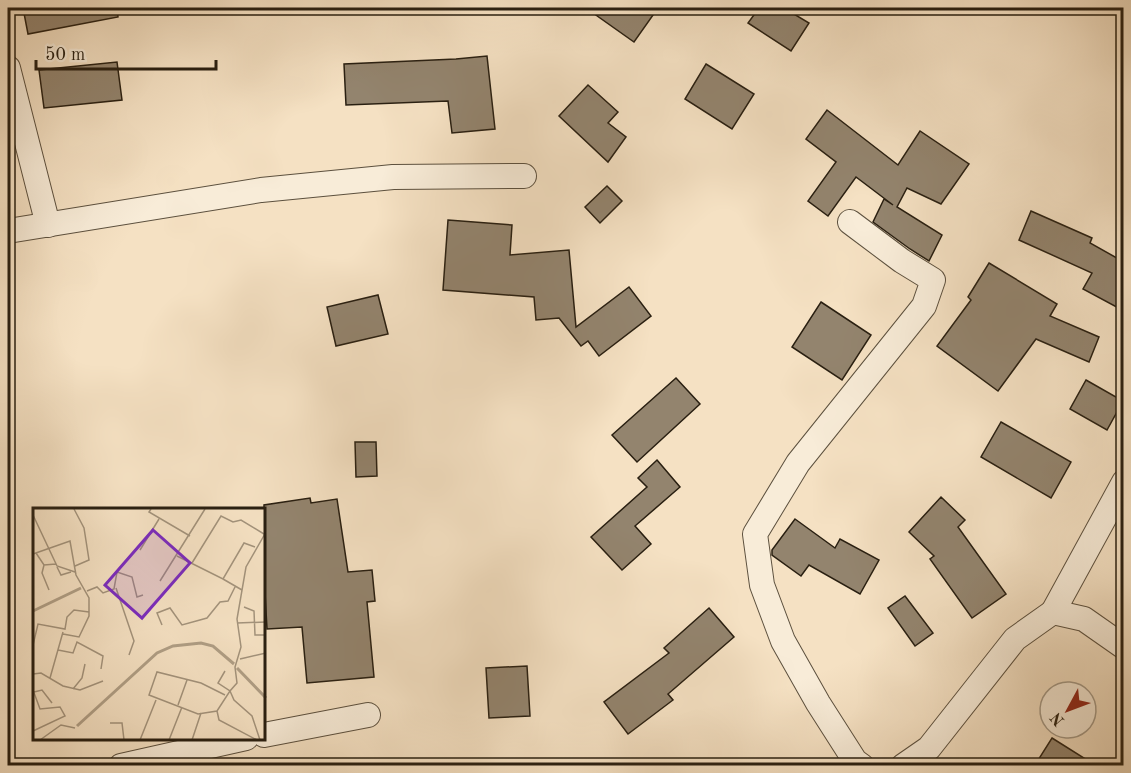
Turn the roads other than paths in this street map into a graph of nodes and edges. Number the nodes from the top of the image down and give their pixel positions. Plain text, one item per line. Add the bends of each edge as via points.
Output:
1 (8, 68) edge
2 (524, 176) dead end
3 (850, 222) dead end
4 (48, 225) junction
5 (8, 231) edge
6 (1124, 482) edge
7 (1053, 612) junction
8 (1124, 647) edge
9 (368, 716) dead end
10 (266, 735) edge
11 (237, 740) edge
12 (121, 765) edge
13 (862, 765) edge
14 (903, 765) edge

1 - 4 street
2 - 4 street via 393,177 261,190
3 - 13 street via 933,280 924,306 798,463 755,534 762,585 783,641 818,704 855,761
4 - 5 street
6 - 7 street
7 - 8 street via 1084,619
7 - 14 street via 1015,639 929,748
9 - 10 street
11 - 12 street

